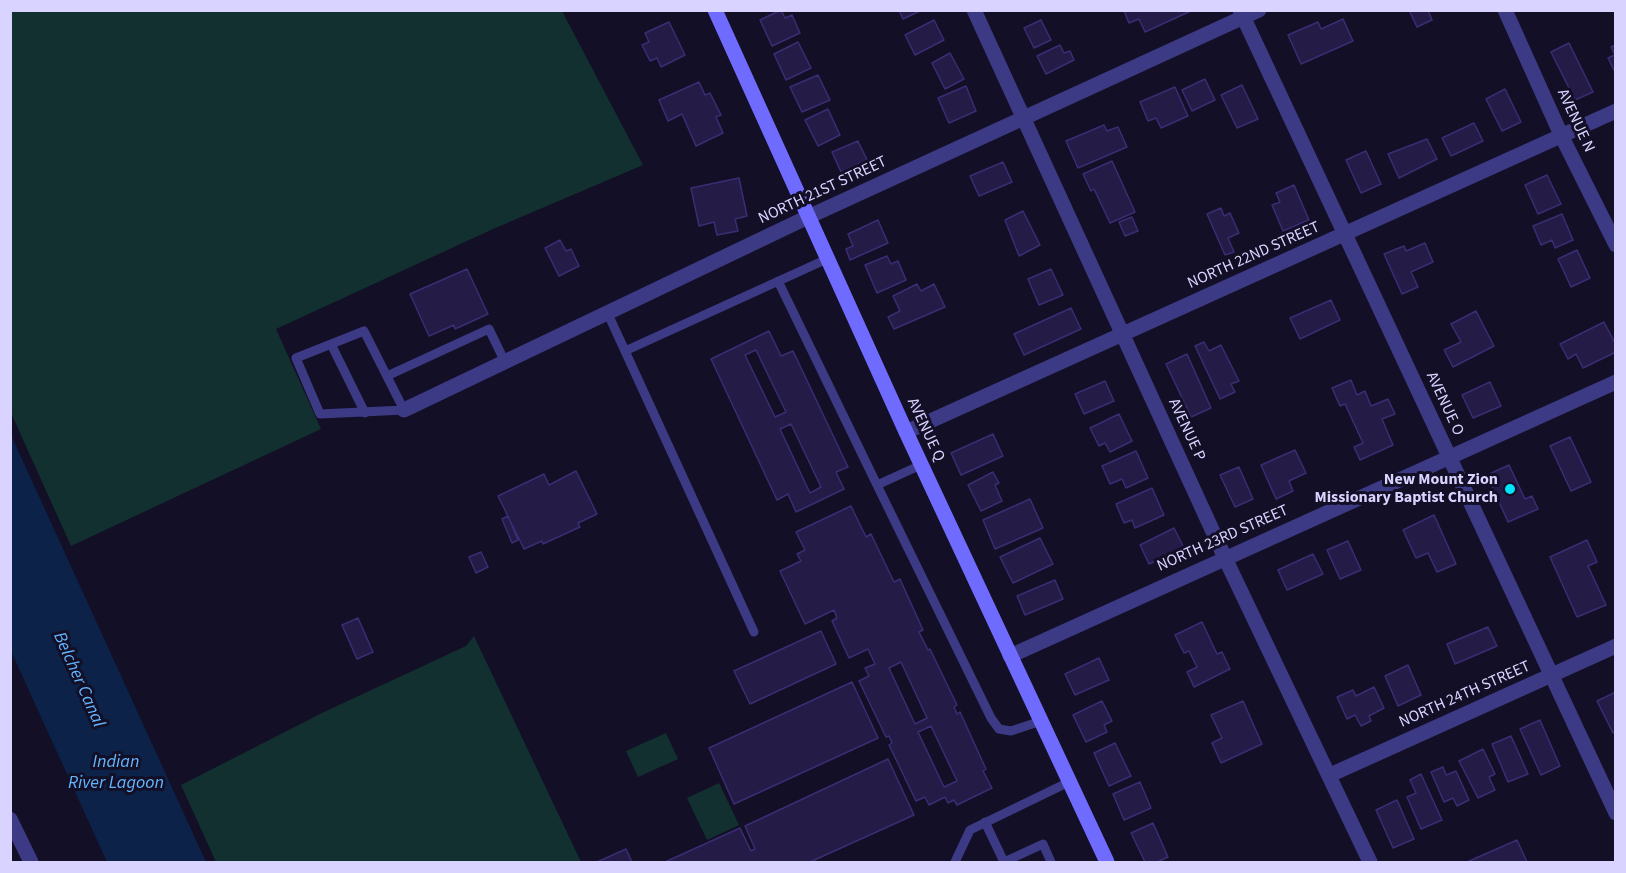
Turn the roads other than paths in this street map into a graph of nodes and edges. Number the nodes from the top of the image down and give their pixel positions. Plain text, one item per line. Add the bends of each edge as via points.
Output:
1 (715, 10) edge
2 (974, 10) edge
3 (1259, 10) edge
4 (1505, 10) edge
5 (1242, 14) edge
6 (1616, 111) edge
7 (1024, 117) junction
8 (1562, 137) junction
9 (808, 217) junction
10 (1346, 235) junction
11 (1616, 245) edge
12 (827, 259) junction
13 (778, 281) junction
14 (608, 314) junction
15 (1122, 335) junction
16 (331, 344) junction
17 (625, 351) junction
18 (505, 362) junction
19 (387, 376) junction
20 (1616, 382) edge
21 (404, 410) junction
22 (365, 413) junction
23 (906, 432) junction
24 (1449, 456) junction
25 (921, 465) junction
26 (878, 484) junction
27 (1225, 558) junction
28 (754, 632) dead end
29 (1616, 646) edge
30 (1010, 656) junction
31 (1552, 675) junction
32 (1041, 721) junction
33 (1330, 775) junction
34 (1069, 782) junction
35 (1616, 813) edge
36 (10, 819) edge
37 (985, 822) junction
38 (31, 862) edge
39 (955, 862) edge
40 (1004, 862) edge
41 (1051, 862) edge
42 (1107, 862) edge
43 (1370, 862) edge

1 - 9 street, AVENUE Q
2 - 7 street, AVENUE P
3 - 5 street, NORTH 21ST STREET
4 - 8 street, AVENUE N
5 - 7 street, NORTH 21ST STREET
5 - 10 street, AVENUE O
6 - 8 street, NORTH 22ND STREET
7 - 9 street, NORTH 21ST STREET
7 - 15 street, AVENUE P
8 - 10 street, NORTH 22ND STREET
8 - 11 street, AVENUE N
9 - 12 street, AVENUE Q
9 - 14 street, NORTH 21ST STREET
10 - 15 street, NORTH 22ND STREET
10 - 24 street, AVENUE O
12 - 13 lane
12 - 23 street, AVENUE Q
13 - 17 lane
13 - 26 lane
14 - 17 lane
14 - 18 street, NORTH 21ST STREET
15 - 23 street, NORTH 22ND STREET
15 - 27 street, AVENUE P
16 - 19 lane via 364,331
16 - 22 lane
16 - 22 lane via 296,358 320,414
17 - 28 lane
18 - 19 lane via 489,329
18 - 21 street, NORTH 21ST STREET
19 - 21 lane
20 - 24 street, NORTH 23RD STREET
21 - 22 lane
23 - 25 street, AVENUE Q
24 - 27 street, NORTH 23RD STREET
24 - 31 street, AVENUE O
25 - 26 lane
25 - 30 street, AVENUE Q
26 - 32 lane via 991,718 999,729 1011,731
27 - 30 street, NORTH 23RD STREET
27 - 33 street, AVENUE P
29 - 31 street, NORTH 24TH STREET
30 - 32 street, AVENUE Q
31 - 33 street, NORTH 24TH STREET
31 - 35 street, AVENUE O
32 - 34 street, AVENUE Q
33 - 43 street, AVENUE P
34 - 37 lane
34 - 42 street, AVENUE Q
36 - 38 street
37 - 39 lane via 970,830
37 - 40 lane
40 - 41 lane via 1042,844

